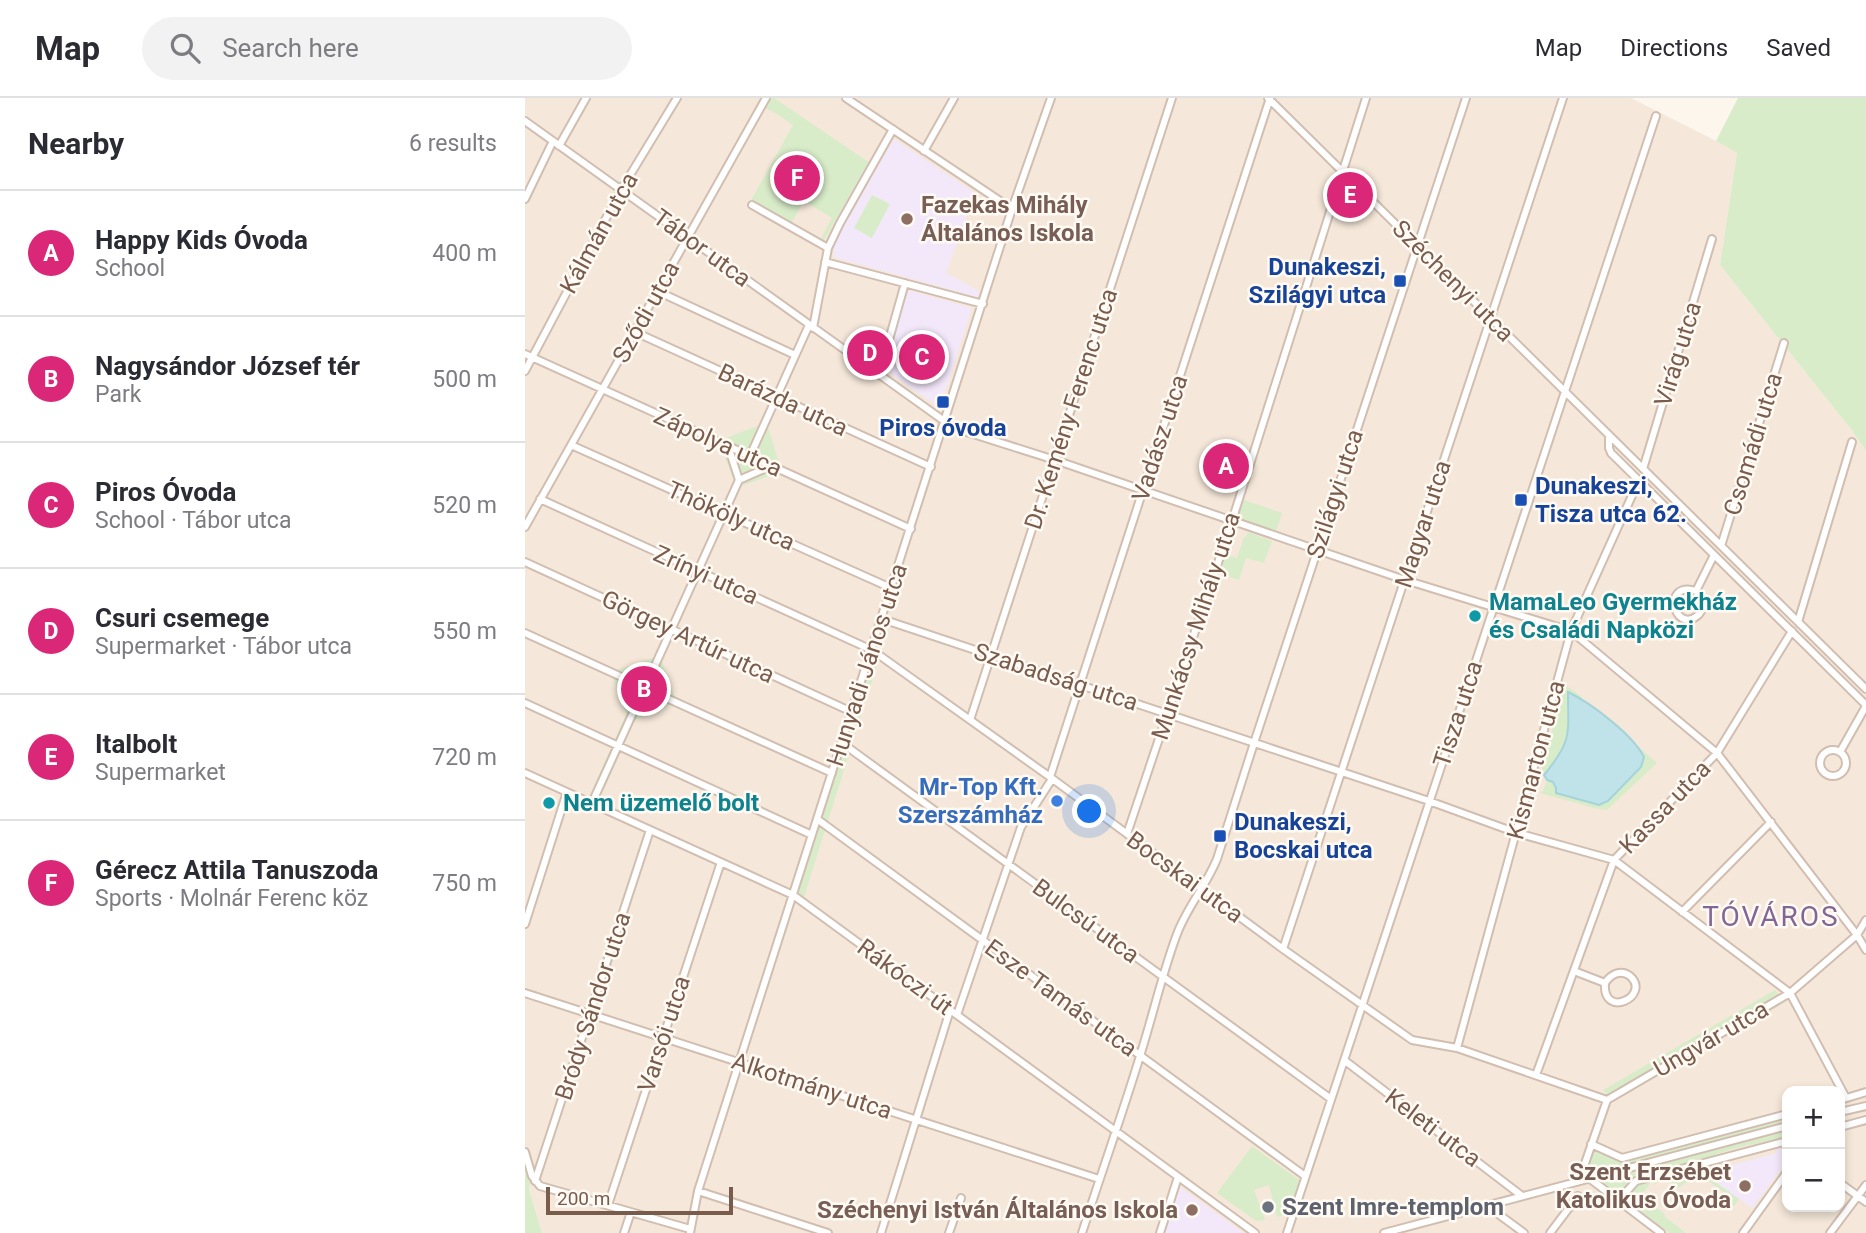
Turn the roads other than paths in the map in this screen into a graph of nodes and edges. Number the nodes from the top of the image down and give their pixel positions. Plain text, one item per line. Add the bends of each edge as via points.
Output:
1 (586, 98) edge
2 (677, 98) edge
3 (766, 98) edge
4 (846, 98) edge
5 (862, 98) edge
6 (954, 98) edge
7 (1051, 98) edge
8 (1172, 98) edge
9 (1366, 98) edge
10 (1466, 98) edge
11 (1563, 98) edge
12 (1269, 99) edge
13 (858, 106) junction
14 (1656, 116) dead end
15 (525, 121) edge
16 (893, 129) junction
17 (556, 144) junction
18 (924, 150) junction
19 (1343, 172) junction
20 (621, 190) junction
21 (525, 199) edge
22 (751, 205) dead end
23 (1013, 209) junction
24 (688, 238) junction
25 (1712, 239) dead end
26 (1417, 246) junction
27 (828, 248) junction
28 (825, 262) junction
29 (905, 283) junction
30 (657, 291) junction
31 (983, 304) junction
32 (1490, 318) junction
33 (811, 326) junction
34 (635, 332) junction
35 (1784, 342) dead end
36 (795, 355) junction
37 (529, 356) edge
38 (525, 371) edge
39 (879, 374) junction
40 (602, 389) junction
41 (1565, 391) junction
42 (776, 397) junction
43 (945, 422) junction
44 (1609, 435) junction
45 (1852, 442) dead end
46 (571, 445) junction
47 (728, 446) junction
48 (750, 456) junction
49 (1055, 460) junction
50 (771, 466) junction
51 (930, 467) junction
52 (1643, 469) junction
53 (739, 480) junction
54 (1639, 480) junction
55 (1143, 490) junction
56 (540, 499) junction
57 (724, 513) junction
58 (1231, 521) junction
59 (525, 527) edge
60 (911, 529) junction
61 (1721, 546) junction
62 (1317, 550) junction
63 (1714, 555) junction
64 (525, 562) edge
65 (698, 571) junction
66 (1405, 580) junction
67 (891, 588) junction
68 (1696, 591) junction
69 (1494, 606) junction
70 (882, 619) junction
71 (1798, 622) junction
72 (671, 629) junction
73 (1571, 631) junction
74 (1792, 631) junction
75 (525, 634) edge
76 (871, 650) junction
77 (991, 655) junction
78 (648, 681) junction
79 (637, 684) junction
80 (1080, 685) junction
81 (1866, 689) edge
82 (651, 691) junction
83 (641, 695) junction
84 (525, 703) edge
85 (1866, 705) edge
86 (852, 712) junction
87 (1167, 714) junction
88 (970, 720) junction
89 (842, 743) junction
90 (1254, 743) junction
91 (618, 746) junction
92 (1717, 752) junction
93 (1840, 752) junction
94 (525, 772) edge
95 (1342, 772) junction
96 (832, 773) junction
97 (1051, 778) junction
98 (567, 792) junction
99 (1429, 801) junction
100 (592, 803) junction
101 (817, 819) junction
102 (1771, 822) junction
103 (650, 830) junction
104 (1517, 833) junction
105 (1127, 834) junction
106 (812, 835) junction
107 (1613, 860) junction
108 (721, 862) junction
109 (1008, 864) junction
110 (1203, 890) junction
111 (793, 895) junction
112 (1682, 912) junction
113 (1866, 920) edge
114 (525, 925) edge
115 (1857, 935) junction
116 (982, 940) junction
117 (1283, 949) junction
118 (1866, 950) edge
119 (1574, 971) junction
120 (1163, 976) junction
121 (1605, 983) junction
122 (525, 993) edge
123 (1790, 993) junction
124 (1362, 1005) junction
125 (950, 1010) junction
126 (590, 1014) junction
127 (957, 1015) junction
128 (662, 1037) junction
129 (1457, 1048) junction
130 (1140, 1055) junction
131 (1344, 1060) junction
132 (739, 1062) junction
133 (1537, 1075) junction
134 (1836, 1086) edge
135 (1866, 1092) edge
136 (1845, 1098) edge
137 (1331, 1099) junction
138 (1607, 1100) junction
139 (1866, 1105) edge
140 (1845, 1111) edge
141 (1782, 1115) edge
142 (917, 1120) junction
143 (1866, 1120) edge
144 (1845, 1126) edge
145 (1782, 1127) edge
146 (1115, 1130) junction
147 (1782, 1143) edge
148 (1591, 1144) junction
149 (525, 1152) edge
150 (1582, 1172) dead end
151 (1305, 1176) junction
152 (1178, 1177) junction
153 (1589, 1178) junction
154 (1099, 1179) junction
155 (1782, 1179) edge
156 (535, 1181) junction
157 (1866, 1185) edge
158 (1845, 1187) edge
159 (698, 1191) junction
160 (1522, 1196) junction
161 (1578, 1196) dead end
162 (1858, 1196) junction
163 (961, 1198) dead end
164 (1618, 1202) junction
165 (1866, 1202) edge
166 (608, 1205) junction
167 (1486, 1205) junction
168 (631, 1212) junction
169 (690, 1231) edge
170 (624, 1233) edge
171 (828, 1233) edge
172 (881, 1233) edge
173 (949, 1233) edge
174 (1082, 1233) edge
175 (1160, 1233) edge
176 (1255, 1233) edge
177 (1287, 1233) edge
178 (1386, 1233) edge
179 (1524, 1233) edge
180 (1550, 1233) edge
181 (1661, 1233) edge
182 (1743, 1233) edge
183 (1830, 1233) edge

1 - 17 street
2 - 20 street, Kálmán utca
3 - 24 street, Sződi utca
4 - 13 street
5 - 13 street
6 - 18 street
7 - 23 street, Hunyadi János utca
8 - 49 street, Dr. Kemény Ferenc utca
9 - 19 street, Munkácsy Mihály utca
10 - 26 street, Szilágyi utca
11 - 32 street, Magyar utca
12 - 19 street, Széchenyi utca
12 - 55 street, Vadász utca
13 - 16 street
14 - 41 street, Tisza utca
15 - 17 street, Tábor utca
16 - 18 street
16 - 27 street
17 - 20 street, Tábor utca
17 - 21 street
18 - 23 street
19 - 26 street, Széchenyi utca
19 - 58 street, Munkácsy Mihály utca
20 - 24 street, Tábor utca
20 - 37 street, Kálmán utca
22 - 27 street
23 - 31 street, Hunyadi János utca
24 - 30 street, Sződi utca
24 - 33 street, Tábor utca
25 - 52 street, Virág utca
26 - 32 street, Széchenyi utca
26 - 62 street, Szilágyi utca
27 - 28 street
28 - 29 street
28 - 33 street
29 - 31 street
29 - 39 street
30 - 34 street, Sződi utca
30 - 36 street
31 - 43 street, Hunyadi János utca
32 - 41 street, Széchenyi utca
32 - 66 street, Magyar utca
33 - 36 street
33 - 39 street, Tábor utca
34 - 40 street, Sződi utca
34 - 42 street, Barázda utca
35 - 61 street, Csomádi utca
36 - 42 street
37 - 38 street, Kálmán utca
37 - 40 street, Zápolya utca
39 - 43 street, Tábor utca
40 - 46 street, Sződi utca
40 - 47 street, Zápolya utca
41 - 44 street, Széchenyi utca
41 - 69 street, Tisza utca
42 - 48 street
42 - 51 street, Barázda utca
43 - 49 street, Tábor utca
43 - 51 street, Hunyadi János utca
44 - 52 street, Széchenyi utca
44 - 54 street, Széchenyi utca via 1611,453
45 - 71 street
46 - 56 street, Sződi utca
46 - 57 street, Thököly utca
47 - 48 street, Zápolya utca
47 - 53 street
48 - 50 street, Zápolya utca
49 - 55 street, Tábor utca
49 - 77 street, Dr. Kemény Ferenc utca
50 - 53 street
50 - 60 street, Zápolya utca
51 - 60 street, Hunyadi János utca
52 - 61 street, Széchenyi utca
53 - 57 street
54 - 63 street, Széchenyi utca
54 - 73 street, Kismarton utca
55 - 58 street, Tábor utca
55 - 80 street, Vadász utca
56 - 59 street, Sződi utca
56 - 65 street, Zrínyi utca
57 - 65 street
57 - 67 street, Thököly utca
58 - 62 street, Tábor utca
58 - 87 street, Munkácsy Mihály utca
60 - 67 street, Hunyadi János utca
61 - 71 street, Széchenyi utca
62 - 66 street, Tábor utca
62 - 90 street, Szilágyi utca
63 - 68 street
63 - 74 street, Széchenyi utca
64 - 72 street, Görgey Artúr utca
65 - 72 street
65 - 76 street, Zrínyi utca
66 - 69 street, Tábor utca
66 - 95 street, Magyar utca
67 - 70 street, Hunyadi János utca
68 - 68 street via 1687,589 1675,597 1675,610 1681,617 1696,617 1702,609
69 - 73 street, Tábor utca
69 - 99 street, Tisza utca
70 - 76 street, Hunyadi János utca
70 - 77 street, Szabadság utca
71 - 81 street, Széchenyi utca
72 - 78 street
72 - 86 street, Görgey Artúr utca
73 - 92 street
73 - 104 street, Kismarton utca
74 - 85 street, Széchenyi utca
74 - 92 street, Kassa utca
75 - 79 street
76 - 86 street, Hunyadi János utca
76 - 88 street, Bocskai utca
77 - 80 street, Szabadság utca
77 - 88 street, Dr. Kemény Ferenc utca
78 - 79 street
78 - 82 street
79 - 83 street
80 - 87 street, Szabadság utca
80 - 97 street, Vadász utca
82 - 83 street
82 - 96 street
83 - 91 street
84 - 91 street
85 - 93 street
86 - 89 street, Hunyadi János utca
87 - 90 street, Szabadság utca
87 - 105 street, Munkácsy Mihály utca
88 - 97 street, Bocskai utca
89 - 96 street, Hunyadi János utca
89 - 109 street, Bulcsú utca
90 - 95 street, Szabadság utca
90 - 110 street, Szilágyi utca
91 - 100 street
91 - 106 street
92 - 102 street
92 - 107 street, Kassa utca
93 - 93 street via 1827,751 1821,758 1820,766 1828,776 1845,771 1846,758
94 - 98 street, Rákóczi út
95 - 99 street, Szabadság utca
95 - 117 street, Magyar utca
96 - 101 street, Hunyadi János utca
97 - 105 street, Bocskai utca
97 - 109 street, Vadász utca via 1021,827
98 - 100 street, Rákóczi út
98 - 114 street
99 - 104 street, Szabadság utca
99 - 124 street, Tisza utca
100 - 103 street, Rákóczi út
101 - 106 street, Hunyadi János utca
101 - 116 street, Esze Tamás utca
102 - 112 street
102 - 115 street
103 - 108 street, Rákóczi út
103 - 126 street, Bródy Sándor utca
104 - 107 street, Szabadság utca
104 - 129 street, Kismarton utca
105 - 110 street, Bocskai utca
106 - 111 street, Hunyadi János utca
107 - 112 street
107 - 119 street, Kassa utca
108 - 111 street, Rákóczi út
108 - 128 street, Varsói utca
109 - 116 street, Vadász utca
109 - 120 street, Bulcsú utca
110 - 117 street, Bocskai utca
110 - 120 street, Szilágyi utca via 1180,927
111 - 125 street, Rákóczi út
111 - 132 street, Hunyadi János utca
112 - 123 street
113 - 115 street, Ungvár utca
115 - 118 street
115 - 123 street, Ungvár utca
116 - 127 street, Vadász utca
116 - 130 street, Esze Tamás utca
117 - 124 street, Bocskai utca
119 - 121 street
119 - 133 street, Kassa utca
120 - 130 street, Szilágyi utca
120 - 137 street, Bulcsú utca
121 - 121 street via 1605,992 1615,1002 1625,1002 1634,991 1631,977 1622,972
122 - 126 street, Alkotmány utca
123 - 134 street
123 - 138 street, Ungvár utca
124 - 129 street, Bocskai utca via 1412,1040
124 - 131 street, Tisza utca
125 - 127 street, Rákóczi út
125 - 142 street
126 - 128 street, Alkotmány utca
126 - 156 street, Bródy Sándor utca
127 - 146 street, Rákóczi út
128 - 132 street, Alkotmány utca
128 - 166 street, Varsói utca
129 - 133 street, Bocskai utca
130 - 146 street, Szilágyi utca
130 - 151 street, Esze Tamás utca
131 - 137 street, Tisza utca
131 - 160 street, Keleti utca
132 - 142 street, Alkotmány utca
132 - 159 street, Hunyadi János utca
133 - 138 street, Bocskai utca
135 - 136 street
137 - 151 street, Tisza utca
138 - 148 street
139 - 140 street
141 - 148 street via 1622,1158
142 - 154 street, Alkotmány utca
142 - 172 street
143 - 144 street
145 - 153 street
146 - 152 street, Rákóczi út
146 - 154 street, Szilágyi utca
147 - 164 street via 1636,1181
148 - 150 street
149 - 156 street
151 - 177 street, Tisza utca
152 - 175 street
152 - 176 street, Rákóczi út
153 - 160 street
153 - 164 street
154 - 174 street, Szilágyi utca
155 - 182 street
156 - 166 street
157 - 162 street
158 - 162 street
159 - 169 street, Hunyadi János utca
159 - 171 street
160 - 167 street
161 - 180 street
162 - 165 street
162 - 183 street
163 - 173 street
164 - 181 street
166 - 168 street
167 - 178 street
167 - 179 street
168 - 169 street
168 - 170 street

